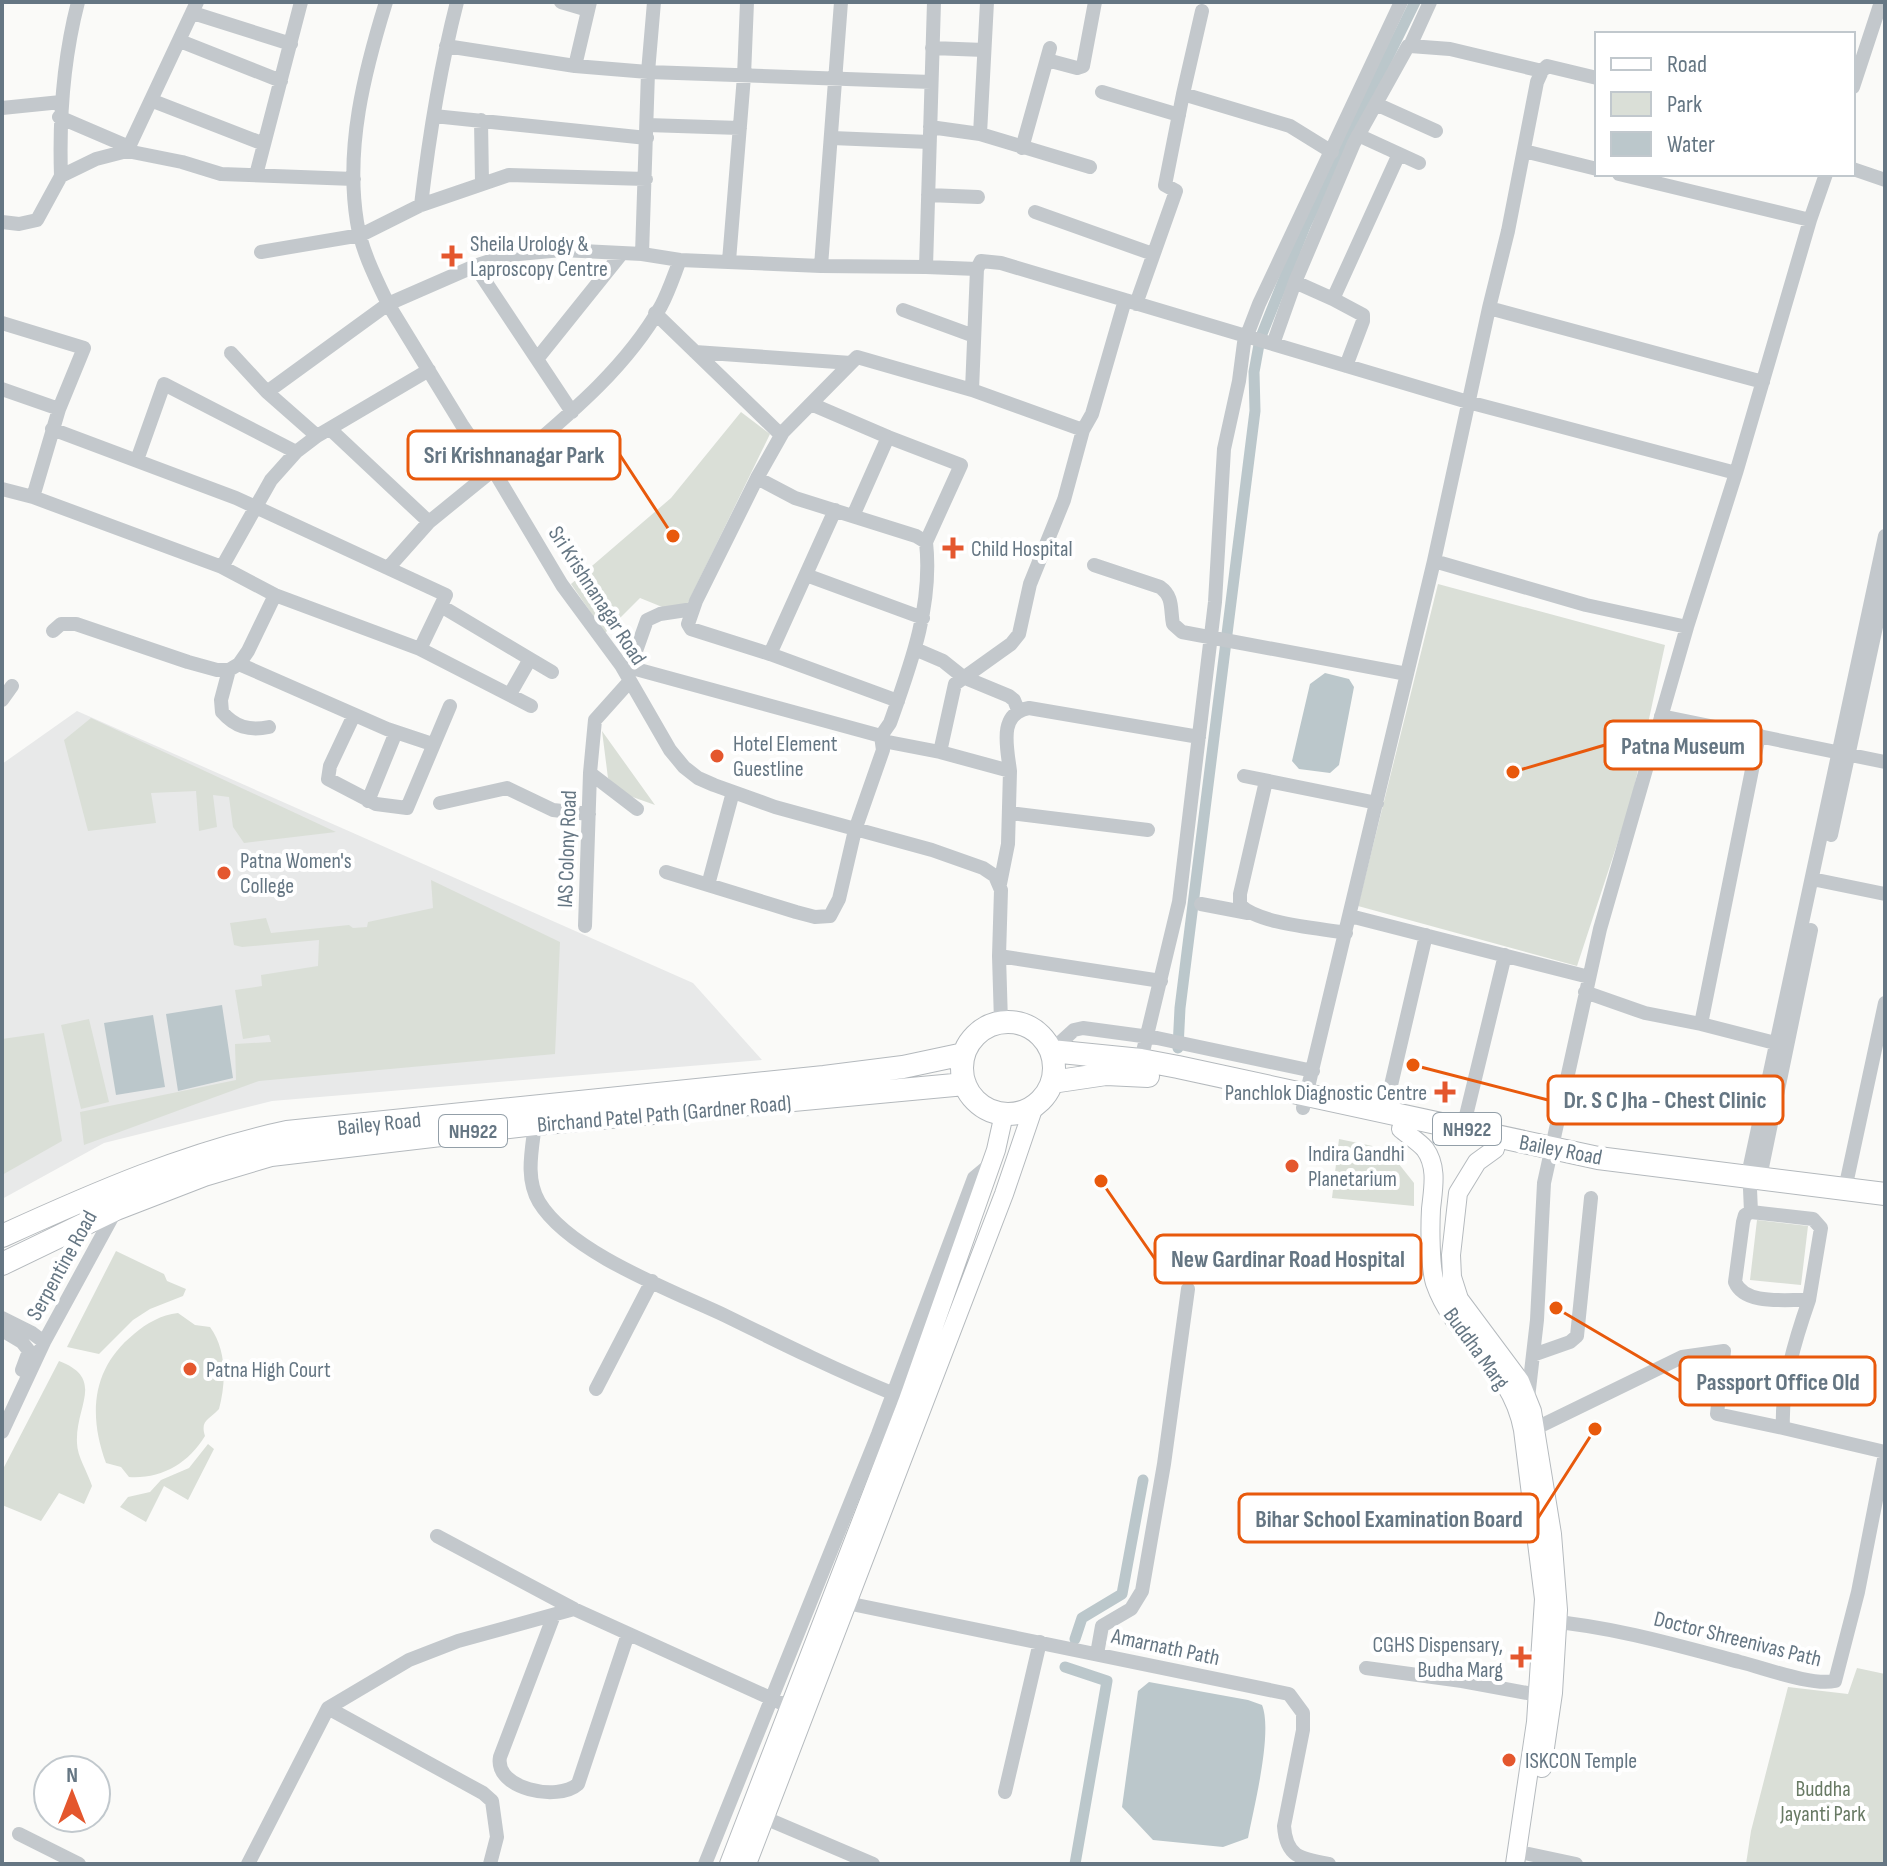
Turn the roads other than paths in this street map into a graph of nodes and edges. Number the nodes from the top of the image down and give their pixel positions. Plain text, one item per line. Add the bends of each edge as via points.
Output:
1 (78, 2) edge
2 (301, 2) edge
3 (386, 2) edge
4 (457, 2) edge
5 (561, 2) edge
6 (654, 2) edge
7 (747, 2) edge
8 (841, 2) edge
9 (934, 2) edge
10 (987, 2) edge
11 (1095, 2) edge
12 (1401, 2) edge
13 (1430, 2) edge
14 (1881, 2) edge
15 (589, 6) edge
16 (195, 7) edge
17 (1202, 11) dead end
18 (180, 41) junction
19 (1399, 42) junction
20 (291, 44) junction
21 (446, 46) junction
22 (932, 48) junction
23 (984, 50) junction
24 (575, 66) junction
25 (1542, 71) junction
26 (648, 72) junction
27 (744, 76) junction
28 (1595, 77) edge
29 (836, 78) junction
30 (1855, 79) edge
31 (281, 81) junction
32 (931, 82) junction
33 (1102, 92) dead end
34 (1183, 94) junction
35 (153, 101) junction
36 (1376, 104) junction
37 (2, 108) edge
38 (60, 109) junction
39 (1179, 115) junction
40 (434, 116) junction
41 (481, 120) junction
42 (740, 128) junction
43 (647, 131) junction
44 (1436, 131) dead end
45 (929, 134) junction
46 (980, 134) junction
47 (1358, 135) junction
48 (832, 138) junction
49 (264, 144) junction
50 (1022, 148) junction
51 (128, 149) junction
52 (1524, 151) junction
53 (1332, 152) junction
54 (1399, 154) junction
55 (1419, 163) dead end
56 (1090, 167) dead end
57 (1595, 169) edge
58 (1855, 170) edge
59 (256, 175) junction
60 (61, 176) junction
61 (1627, 176) edge
62 (1825, 176) edge
63 (354, 179) junction
64 (646, 179) junction
65 (1885, 180) edge
66 (482, 183) junction
67 (928, 195) junction
68 (978, 197) dead end
69 (421, 205) junction
70 (1035, 212) dead end
71 (1810, 220) junction
72 (2, 222) edge
73 (361, 235) junction
74 (261, 252) dead end
75 (622, 253) junction
76 (642, 254) junction
77 (1153, 254) junction
78 (680, 260) junction
79 (729, 261) junction
80 (475, 266) junction
81 (821, 266) junction
82 (926, 267) junction
83 (977, 269) junction
84 (1295, 282) junction
85 (1333, 299) junction
86 (1131, 302) junction
87 (388, 304) junction
88 (1489, 308) junction
89 (903, 310) dead end
90 (655, 313) junction
91 (2, 323) edge
92 (974, 336) junction
93 (1249, 337) junction
94 (1270, 344) junction
95 (695, 352) junction
96 (231, 353) dead end
97 (537, 359) junction
98 (851, 363) junction
99 (1346, 366) junction
100 (429, 370) junction
101 (1763, 382) junction
102 (2, 389) edge
103 (972, 390) junction
104 (267, 392) junction
105 (1468, 402) junction
106 (811, 404) junction
107 (59, 409) junction
108 (572, 412) junction
109 (52, 429) junction
110 (331, 430) junction
111 (1083, 430) junction
112 (781, 435) junction
113 (317, 436) junction
114 (888, 437) junction
115 (296, 452) junction
116 (137, 460) junction
117 (495, 473) junction
118 (1736, 473) junction
119 (757, 478) junction
120 (2, 489) edge
121 (33, 497) junction
122 (255, 507) junction
123 (835, 510) junction
124 (853, 516) junction
125 (429, 522) junction
126 (1885, 536) edge
127 (926, 542) junction
128 (1434, 561) junction
129 (1094, 565) dead end
130 (222, 567) junction
131 (388, 568) junction
132 (806, 575) junction
133 (1885, 585) edge
134 (275, 595) junction
135 (441, 606) junction
136 (693, 609) junction
137 (923, 618) junction
138 (1687, 627) junction
139 (53, 631) dead end
140 (1214, 640) junction
141 (420, 649) junction
142 (915, 649) junction
143 (770, 654) junction
144 (530, 659) junction
145 (234, 667) junction
146 (552, 672) dead end
147 (627, 672) junction
148 (1407, 674) junction
149 (963, 677) junction
150 (12, 686) dead end
151 (510, 694) junction
152 (2, 700) edge
153 (898, 701) junction
154 (450, 706) dead end
155 (531, 706) dead end
156 (1018, 710) junction
157 (354, 715) junction
158 (1661, 716) junction
159 (269, 727) dead end
160 (396, 732) junction
161 (1759, 735) junction
162 (1199, 737) junction
163 (882, 738) junction
164 (432, 744) junction
165 (940, 752) junction
166 (1844, 754) junction
167 (1885, 762) edge
168 (1010, 771) junction
169 (590, 773) junction
170 (1244, 776) dead end
171 (1266, 781) junction
172 (733, 792) junction
173 (368, 801) junction
174 (440, 803) dead end
175 (1377, 803) junction
176 (637, 809) dead end
177 (1010, 813) junction
178 (589, 814) junction
179 (855, 830) junction
180 (1148, 830) dead end
181 (666, 872) dead end
182 (1000, 884) junction
183 (1816, 884) junction
184 (708, 885) junction
185 (1885, 894) edge
186 (1201, 904) dead end
187 (1248, 913) junction
188 (1350, 916) junction
189 (585, 926) dead end
190 (1346, 933) junction
191 (1426, 935) junction
192 (1505, 955) junction
193 (999, 956) junction
194 (1161, 981) junction
195 (1587, 984) junction
196 (1885, 1003) edge
197 (1001, 1022) junction
198 (1701, 1024) junction
199 (1152, 1037) junction
200 (1782, 1044) junction
201 (1051, 1051) junction
202 (964, 1054) junction
203 (1141, 1060) junction
204 (1313, 1071) junction
205 (1052, 1082) junction
206 (965, 1084) junction
207 (1304, 1101) junction
208 (1034, 1106) junction
209 (1385, 1111) junction
210 (1004, 1114) junction
211 (535, 1124) junction
212 (1463, 1128) junction
213 (1401, 1129) junction
214 (1495, 1149) junction
215 (1549, 1154) junction
216 (1753, 1180) junction
217 (1845, 1189) junction
218 (1885, 1194) edge
219 (1591, 1198) dead end
220 (1885, 1206) edge
221 (116, 1209) junction
222 (1751, 1212) junction
223 (2, 1236) edge
224 (2, 1264) edge
225 (652, 1281) junction
226 (1188, 1289) dead end
227 (1809, 1300) junction
228 (2, 1318) edge
229 (2, 1330) edge
230 (44, 1342) junction
231 (1533, 1355) junction
232 (596, 1389) dead end
233 (1528, 1398) junction
234 (908, 1400) junction
235 (2, 1410) edge
236 (1783, 1428) junction
237 (1529, 1431) junction
238 (2, 1432) edge
239 (1885, 1453) edge
240 (437, 1536) dead end
241 (841, 1601) junction
242 (574, 1609) junction
243 (554, 1615) junction
244 (1550, 1621) junction
245 (628, 1634) junction
246 (1040, 1642) junction
247 (1097, 1654) junction
248 (1366, 1668) dead end
249 (1538, 1695) junction
250 (770, 1699) junction
251 (790, 1707) junction
252 (328, 1708) junction
253 (1005, 1792) dead end
254 (765, 1818) junction
255 (19, 1834) dead end
256 (1524, 1861) edge
257 (79, 1864) edge
258 (248, 1864) edge
259 (490, 1864) edge
260 (705, 1864) edge
261 (729, 1864) edge
262 (747, 1864) edge
263 (873, 1864) edge
264 (1329, 1864) edge
265 (1576, 1864) edge

1 - 38 street
2 - 20 street
3 - 63 street, Sri Krishnanagar Road via 366,64
4 - 21 street
5 - 15 street
6 - 26 street
7 - 27 street
8 - 29 street
9 - 22 street
10 - 23 street
11 - 50 street via 1083,66 1048,54
12 - 19 street
13 - 19 street
14 - 30 street
15 - 24 street
16 - 18 street
16 - 20 street
17 - 34 street
18 - 31 street
18 - 35 street
19 - 25 street
19 - 36 street
19 - 53 street
20 - 31 street
21 - 24 street
21 - 40 street
22 - 23 street
22 - 32 street
23 - 46 street
24 - 26 street
25 - 28 street via 1552,66
25 - 52 street
26 - 27 street
26 - 43 street
27 - 29 street
27 - 42 street
29 - 32 street
29 - 48 street
31 - 49 street
32 - 45 street
33 - 39 street
34 - 39 street
34 - 53 street via 1290,126
35 - 49 street
35 - 51 street
36 - 44 street
36 - 47 street
37 - 38 street
38 - 51 street
38 - 60 street
39 - 77 street via 1165,185 1176,191
40 - 41 street
40 - 69 street
41 - 43 street
41 - 66 street
42 - 43 street
42 - 79 street
43 - 64 street
45 - 46 street
45 - 48 street
45 - 67 street
46 - 50 street
47 - 54 street
47 - 84 street
48 - 81 street
49 - 59 street
50 - 56 street
51 - 59 street via 221,174
51 - 60 street
52 - 57 street
52 - 88 street
53 - 93 street via 1259,304
54 - 55 street
54 - 85 street
58 - 65 street
59 - 63 street
60 - 72 street via 37,220
61 - 71 street
62 - 71 street
63 - 73 street, Sri Krishnanagar Road
64 - 66 street via 509,175
64 - 76 street
66 - 69 street
67 - 68 street
67 - 82 street
69 - 73 street
70 - 77 street
71 - 101 street
73 - 74 street
73 - 87 street, Sri Krishnanagar Road
75 - 76 street
75 - 80 street via 562,250 508,255
75 - 97 street
76 - 78 street
77 - 86 street
78 - 79 street
78 - 90 street
79 - 81 street
80 - 87 street
80 - 97 street
81 - 82 street
82 - 83 street
83 - 86 street via 989,260
83 - 92 street
84 - 85 street
84 - 94 street
85 - 99 street via 1364,317
86 - 93 street
86 - 111 street
87 - 100 street, Sri Krishnanagar Road
87 - 104 street
88 - 101 street
88 - 105 street
89 - 92 street
90 - 95 street
90 - 108 street
91 - 107 street via 84,348
92 - 103 street
93 - 94 street
93 - 140 street via 1224,449
94 - 99 street
95 - 98 street
95 - 112 street
96 - 104 street
97 - 108 street
98 - 103 street via 857,357
98 - 106 street
99 - 105 street
100 - 110 street
100 - 117 street, Sri Krishnanagar Road
101 - 118 street
102 - 107 street
103 - 111 street
104 - 113 street
105 - 118 street
105 - 128 street
106 - 112 street
106 - 114 street
107 - 109 street
108 - 117 street
109 - 116 street
109 - 121 street
110 - 113 street
110 - 125 street
111 - 149 street via 1019,634
112 - 119 street
113 - 115 street
114 - 124 street
114 - 127 street via 961,465
115 - 116 street via 164,384
115 - 122 street
116 - 122 street
117 - 125 street
117 - 147 street, Sri Krishnanagar Road via 562,585
118 - 138 street
119 - 123 street via 795,498
119 - 136 street
120 - 121 street
121 - 130 street
122 - 130 street
122 - 131 street
123 - 124 street
123 - 132 street
124 - 127 street
125 - 131 street
126 - 166 street
127 - 137 street
128 - 138 street via 1586,605
128 - 148 street
129 - 140 street via 1160,587 1171,598 1176,630
130 - 134 street
131 - 135 street via 446,595
132 - 137 street
132 - 143 street
133 - 166 street
134 - 141 street
134 - 145 street
135 - 141 street
135 - 144 street
136 - 143 street via 691,629
136 - 147 street via 647,620
137 - 142 street
138 - 158 street
139 - 145 street via 61,624 76,624 217,670
140 - 148 street
140 - 162 street
141 - 151 street
142 - 149 street
142 - 153 street
143 - 153 street
144 - 146 street
144 - 151 street
145 - 157 street
145 - 159 street via 221,700 222,712 242,727
147 - 163 street
147 - 169 street, IAS Colony Road via 595,720
147 - 172 street, Sri Krishnanagar Road via 684,767
148 - 175 street
149 - 156 street via 1009,696
149 - 165 street via 953,689
150 - 152 street
151 - 155 street
153 - 163 street
154 - 164 street
156 - 162 street
156 - 168 street via 1007,726
157 - 160 street
157 - 173 street via 328,779
158 - 161 street
158 - 195 street
160 - 164 street
160 - 173 street
161 - 166 street
161 - 198 street
162 - 194 street via 1179,902
163 - 165 street
163 - 179 street via 883,750
164 - 173 street via 407,808
165 - 168 street
166 - 167 street
166 - 183 street
168 - 177 street
169 - 176 street, IAS Colony Road
169 - 178 street, IAS Colony Road
170 - 171 street
171 - 175 street
171 - 187 street via 1240,894 1240,905
172 - 179 street, Sri Krishnanagar Road
172 - 184 street
174 - 178 street via 507,788 553,810
175 - 188 street
177 - 180 street
177 - 182 street
178 - 189 street, IAS Colony Road
179 - 182 street, Sri Krishnanagar Road via 959,859 990,872
179 - 184 street via 830,916 815,917
181 - 184 street
182 - 193 street
183 - 185 street
183 - 200 street
186 - 187 street
187 - 190 street
188 - 190 street
188 - 191 street
190 - 204 street
191 - 192 street
191 - 209 street
192 - 195 street
192 - 212 street
193 - 194 street
193 - 197 street
194 - 199 street
195 - 198 street via 1645,1013
195 - 215 street
196 - 217 street
197 - 201 highway via 1031,1028
197 - 202 highway via 982,1030
198 - 200 street
199 - 201 street via 1083,1028
199 - 203 street
199 - 204 street
200 - 216 street
201 - 203 highway, Bailey Road / NH922
201 - 205 highway
202 - 206 highway
202 - 223 highway, Bailey Road / NH922 via 824,1077 287,1132 199,1156
203 - 207 highway, Bailey Road / NH922
204 - 207 street
205 - 207 highway, Bailey Road / NH922 via 1139,1074
205 - 208 highway
206 - 210 highway via 984,1108
206 - 211 highway, Birchand Patel Path (Gardner Road) / NH922
207 - 209 highway, Bailey Road / NH922
207 - 213 highway, Bailey Road / NH922
208 - 210 highway
208 - 234 main road via 1004,1194
209 - 212 highway, Bailey Road / NH922
210 - 234 main road via 992,1163
211 - 221 highway, Birchand Patel Path (Gardner Road) / NH922 via 271,1155
211 - 225 street via 530,1164 539,1202 573,1237
212 - 215 highway, Bailey Road / NH922
213 - 214 highway, Bailey Road / NH922
213 - 237 main road, Buddha Marg via 1424,1149 1435,1178 1434,1280 1445,1306 1499,1372
214 - 215 highway, Bailey Road / NH922
214 - 233 main road, Buddha Marg via 1477,1162 1458,1193 1452,1277 1459,1299 1511,1366
215 - 216 highway, Bailey Road / NH922
215 - 231 street
216 - 217 highway, Bailey Road / NH922
216 - 220 highway, Bailey Road / NH922
216 - 222 street
217 - 218 highway, Bailey Road / NH922
219 - 231 street via 1577,1336
221 - 224 highway, Birchand Patel Path (Gardner Road) / NH922
221 - 230 street, Serpentine Road
222 - 227 street via 1818,1222
222 - 227 street via 1743,1222 1738,1289 1754,1298
225 - 232 street
225 - 234 street
226 - 247 street via 1142,1591 1131,1609 1102,1626
227 - 236 street via 1791,1362
228 - 230 street, Serpentine Road
229 - 235 street via 29,1351
230 - 238 street, Serpentine Road
231 - 233 street
233 - 237 main road, Buddha Marg
234 - 241 main road
234 - 250 street
236 - 237 street via 1717,1414 1724,1351 1682,1357
236 - 239 street
237 - 244 main road, Buddha Marg via 1552,1534
239 - 244 street, Doctor Shreenivas Path via 1835,1681 1790,1675 1609,1628
240 - 242 street
241 - 246 street, Amarnath Path
241 - 251 main road
241 - 254 main road
242 - 243 street
242 - 245 street
243 - 245 street via 498,1765 520,1785 564,1792 578,1784
243 - 252 street via 425,1652
244 - 249 main road, Buddha Marg
244 - 256 main road, Buddha Marg via 1553,1693
245 - 250 street
246 - 247 street, Amarnath Path
246 - 253 street
247 - 264 street, Amarnath Path via 1289,1694 1303,1713 1303,1730 1285,1838 1288,1850 1296,1855
248 - 249 street
249 - 256 main road, Buddha Marg
250 - 251 street
250 - 260 street
251 - 261 main road
252 - 258 street
252 - 259 street via 492,1801 497,1837
254 - 262 main road
254 - 263 street
255 - 257 street
256 - 265 street

